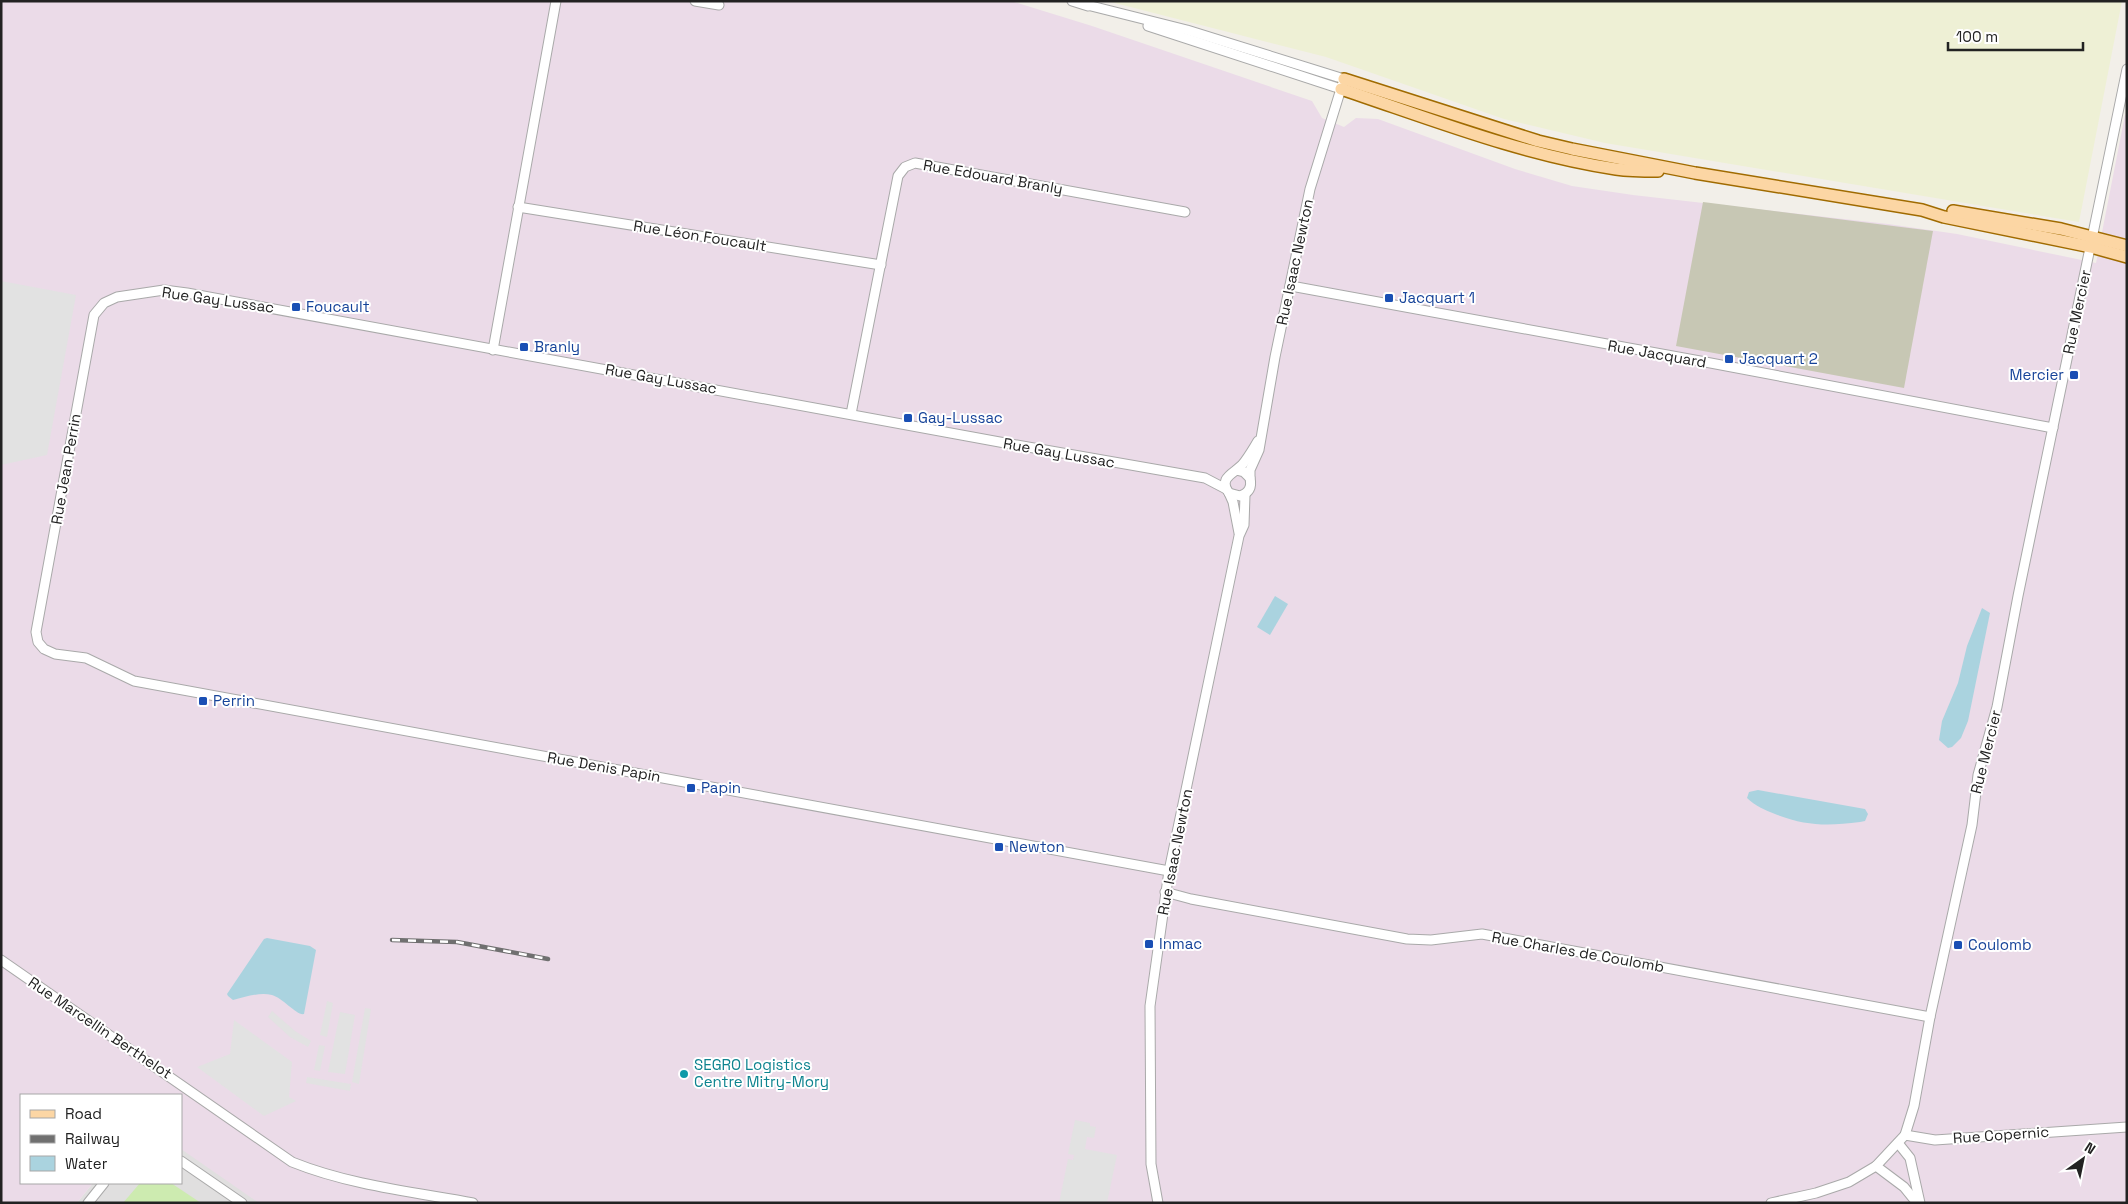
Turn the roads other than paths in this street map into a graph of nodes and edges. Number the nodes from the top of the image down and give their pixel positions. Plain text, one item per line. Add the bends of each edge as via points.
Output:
1 (556, 1) edge
2 (695, 1) edge
3 (1072, 1) edge
4 (719, 5) dead end
5 (2127, 69) edge
6 (1342, 84) junction
7 (518, 207) junction
8 (1184, 212) dead end
9 (2092, 241) junction
10 (2127, 246) edge
11 (2127, 257) edge
12 (881, 265) junction
13 (1291, 286) junction
14 (117, 297) joint
15 (493, 350) junction
16 (851, 414) junction
17 (2053, 428) junction
18 (1260, 437) junction
19 (1232, 473) junction
20 (1205, 478) junction
21 (1250, 478) junction
22 (1228, 491) junction
23 (1245, 495) junction
24 (1239, 536) junction
25 (44, 649) joint
26 (1169, 871) junction
27 (1165, 892) junction
28 (1, 960) edge
29 (1930, 1017) junction
30 (2127, 1127) edge
31 (1905, 1135) junction
32 (1898, 1143) junction
33 (182, 1162) edge
34 (1876, 1166) junction
35 (103, 1184) edge
36 (88, 1203) edge
37 (242, 1203) edge
38 (473, 1203) edge
39 (1158, 1203) edge
40 (1771, 1203) edge
41 (1919, 1203) edge

1 - 7 street
2 - 4 street
3 - 6 street
5 - 9 street, Rue Mercier
6 - 9 main road via 1516,146 1572,161 1618,170 1695,172 1922,210 1978,215
6 - 13 street, Rue Isaac Newton via 1310,189
7 - 12 street, Rue Léon Foucault
7 - 15 street
8 - 12 street, Rue Edouard Branly via 915,163 905,167 898,176
9 - 10 main road
9 - 11 main road
9 - 17 street, Rue Mercier
12 - 16 street, Rue Edouard Branly
13 - 17 street, Rue Jacquard
13 - 18 street, Rue Isaac Newton
14 - 15 street, Rue Gay Lussac via 164,290 179,292
14 - 25 street, Rue Jean Perrin via 104,303 94,315 36,632
15 - 16 street, Rue Gay Lussac
16 - 20 street, Rue Gay Lussac
17 - 29 street, Rue Mercier
18 - 19 street, Rue Isaac Newton via 1242,465
18 - 21 street, Rue Isaac Newton
19 - 20 street, Rue Gay Lussac
19 - 21 street via 1244,472
19 - 22 street via 1225,483
20 - 22 street, Rue Gay Lussac
21 - 23 street via 1250,488
22 - 23 street via 1237,496
22 - 24 street, Rue Isaac Newton
23 - 24 street, Rue Isaac Newton via 1244,525
24 - 26 street, Rue Isaac Newton
25 - 26 street, Rue Denis Papin via 55,654 86,658 134,681
26 - 27 street, Rue Isaac Newton
27 - 29 street, Rue Charles de Coulomb via 1407,939 1431,940 1482,934
27 - 39 street, Rue Isaac Newton via 1150,1006 1151,1164
28 - 38 street, Rue Marcellin Berthelot via 292,1162 339,1178
29 - 31 street, Rue Mercier via 1914,1106
30 - 31 street, Rue Copernic via 1935,1140
31 - 32 street, Rue Mercier
32 - 34 street, Rue Mercier
32 - 41 street via 1910,1158
33 - 37 street
34 - 40 street, Rue Mercier via 1850,1182
34 - 41 street
35 - 36 street

